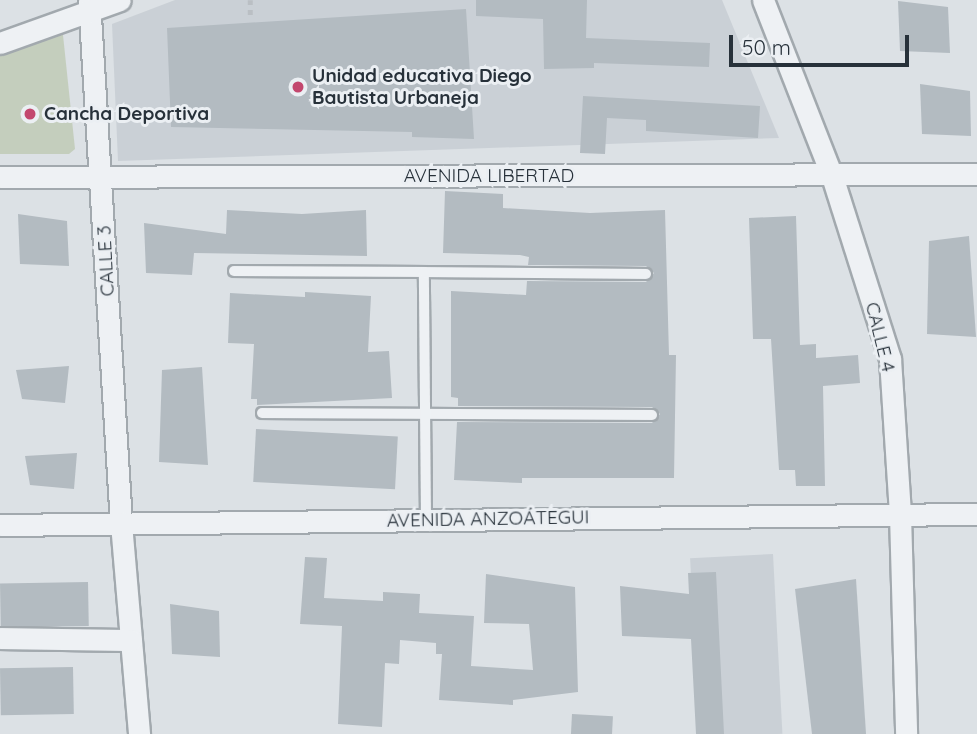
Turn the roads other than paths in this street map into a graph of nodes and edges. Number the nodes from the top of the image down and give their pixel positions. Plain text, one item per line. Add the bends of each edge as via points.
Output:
1 (120, 0) edge
2 (763, 0) edge
3 (91, 6) edge
4 (0, 43) edge
5 (977, 174) edge
6 (832, 176) junction
7 (0, 177) edge
8 (102, 177) junction
9 (234, 271) dead end
10 (424, 272) junction
11 (646, 274) dead end
12 (262, 413) dead end
13 (652, 415) dead end
14 (425, 416) junction
15 (900, 514) junction
16 (977, 514) edge
17 (426, 520) junction
18 (121, 523) junction
19 (0, 524) edge
20 (0, 638) edge
21 (131, 640) junction
22 (139, 734) edge
23 (906, 734) edge

1 - 3 street
2 - 6 street, CALLE 4
3 - 4 street
3 - 8 street, CALLE 3
5 - 6 street, AVENIDA LIBERTAD
6 - 8 street, AVENIDA LIBERTAD
6 - 15 street, CALLE 4 via 890,359
7 - 8 street, AVENIDA LIBERTAD
8 - 18 street, CALLE 3
9 - 10 lane
10 - 11 lane
10 - 14 lane
12 - 14 lane
13 - 14 lane
14 - 17 lane
15 - 16 street, AVENIDA ANZOÁTEGUI
15 - 17 street, AVENIDA ANZOÁTEGUI
15 - 23 street, CALLE 4
17 - 18 street, AVENIDA ANZOÁTEGUI
18 - 19 street, AVENIDA ANZOÁTEGUI
18 - 21 street, CALLE 3
20 - 21 street
21 - 22 street, CALLE 3

